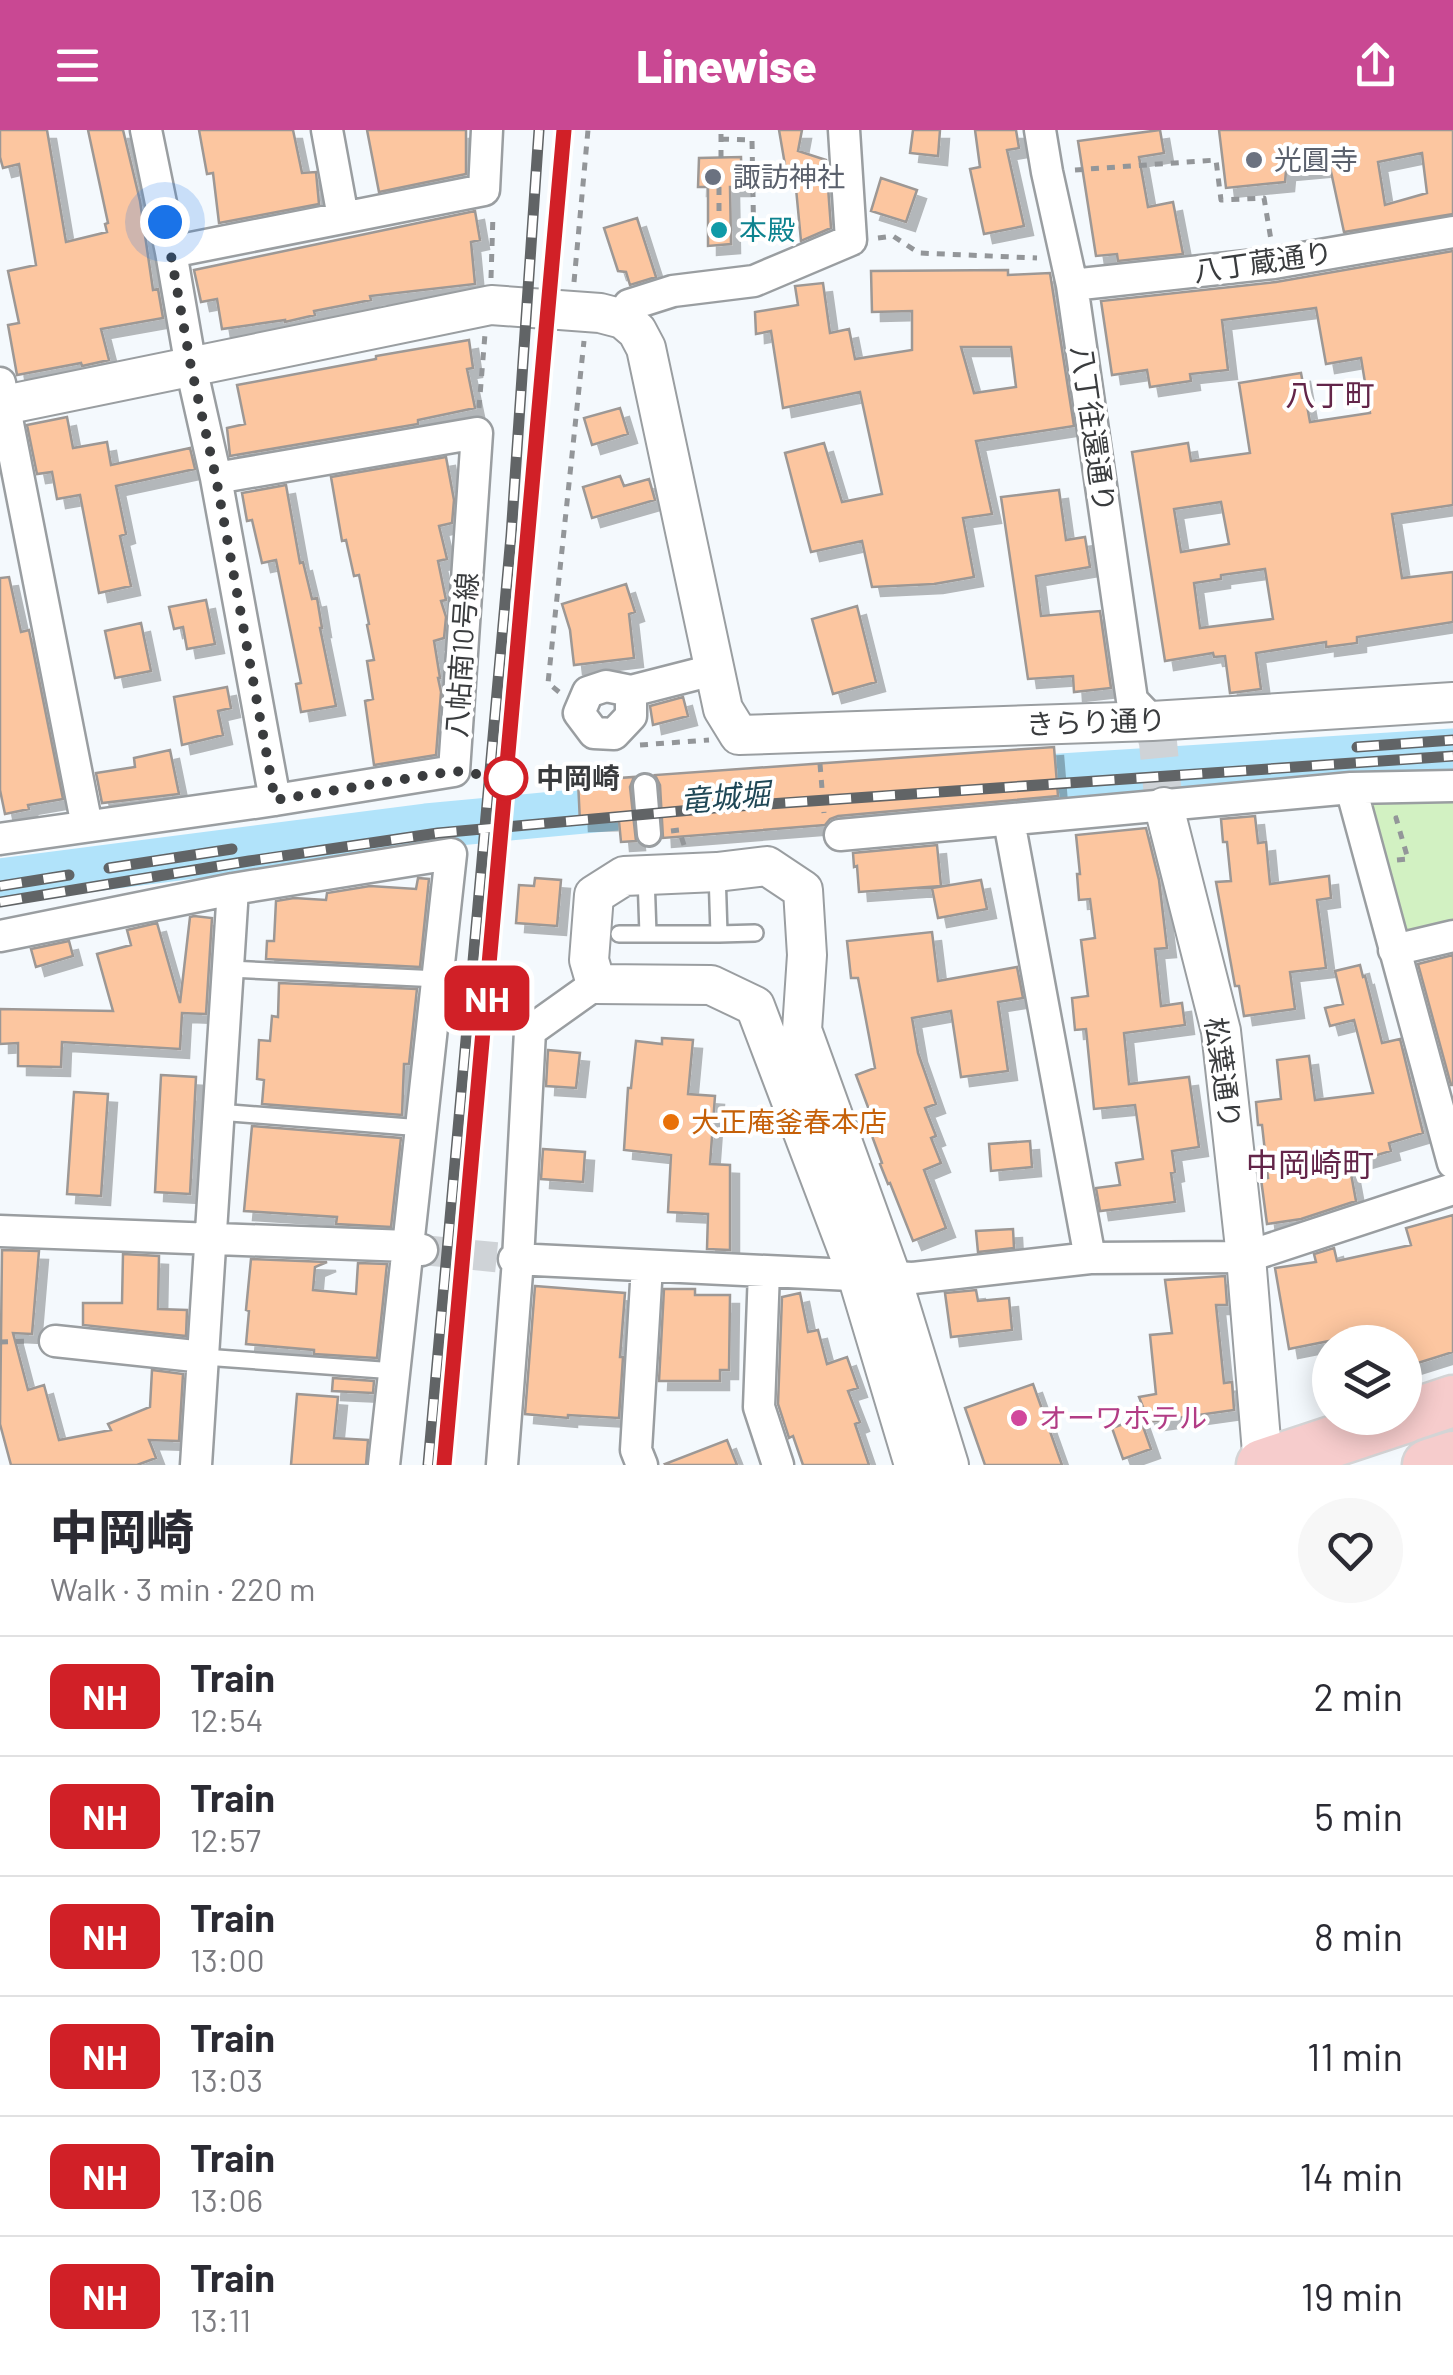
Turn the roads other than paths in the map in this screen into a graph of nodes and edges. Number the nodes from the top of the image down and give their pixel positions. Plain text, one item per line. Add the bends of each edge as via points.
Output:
1 (146, 130) edge
2 (327, 130) edge
3 (488, 130) edge
4 (844, 130) edge
5 (1040, 130) edge
6 (344, 216) junction
7 (1453, 232) edge
8 (171, 252) junction
9 (1069, 272) junction
10 (623, 319) junction
11 (191, 367) junction
12 (1, 398) edge
13 (216, 478) junction
14 (713, 670) junction
15 (631, 690) dead end
16 (1453, 702) edge
17 (1152, 721) junction
18 (644, 786) dead end
19 (1453, 786) edge
20 (1351, 788) junction
21 (275, 800) junction
22 (1164, 807) junction
23 (1009, 821) junction
24 (87, 826) junction
25 (833, 832) road end
26 (649, 834) dead end
27 (0, 839) edge
28 (717, 872) junction
29 (646, 874) junction
30 (234, 888) junction
31 (619, 934) dead end
32 (648, 934) junction
33 (720, 934) junction
34 (756, 934) dead end
35 (0, 936) edge
36 (1453, 936) edge
37 (1394, 950) junction
38 (229, 969) junction
39 (439, 978) junction
40 (596, 984) junction
41 (218, 1112) junction
42 (422, 1128) junction
43 (1453, 1163) edge
44 (1453, 1189) edge
45 (0, 1231) edge
46 (212, 1238) junction
47 (415, 1248) junction
48 (1246, 1257) junction
49 (1090, 1258) junction
50 (516, 1259) junction
51 (647, 1266) junction
52 (764, 1272) junction
53 (874, 1276) junction
54 (55, 1341) dead end
55 (204, 1357) junction
56 (396, 1370) junction
57 (1453, 1401) edge
58 (1422, 1411) edge
59 (1351, 1435) edge
60 (1453, 1457) edge
61 (196, 1465) edge
62 (384, 1465) edge
63 (502, 1465) edge
64 (642, 1465) edge
65 (778, 1465) edge
66 (914, 1465) edge
67 (950, 1465) edge
68 (1262, 1465) edge
69 (1428, 1465) edge

1 - 8 street
2 - 6 street
3 - 6 street via 484,190
4 - 10 street via 850,240 754,281 673,291 628,305
5 - 9 street, 八丁往還通り
6 - 8 street
7 - 9 street, 八丁蔵通り via 1274,262
8 - 11 street
9 - 17 street, 八丁往還通り via 1132,700
10 - 11 street via 491,305
10 - 14 street via 646,348
11 - 12 street
11 - 13 street
12 - 24 street
13 - 21 street
13 - 21 street, 八帖南10号線 via 477,432 454,771
14 - 15 street
14 - 17 street, きらり通り via 726,737
16 - 17 street, きらり通り
18 - 26 street
19 - 20 street
20 - 22 street
20 - 37 street
21 - 24 street, 八帖南10号線
22 - 23 street
22 - 48 street, 松葉通り via 1220,1031
23 - 25 street
23 - 49 street
24 - 27 street, 八帖南10号線
28 - 29 street
28 - 33 lane
28 - 53 street via 767,866 803,890 802,1030
29 - 32 lane
29 - 40 street via 624,876 594,895 588,960
30 - 35 street
30 - 38 street
30 - 39 street via 452,854
31 - 32 lane
32 - 33 lane
33 - 34 lane
36 - 37 street
37 - 43 street
38 - 39 lane
38 - 41 street
39 - 42 street
40 - 50 street via 530,1031
40 - 53 street via 711,985 755,1006
41 - 42 lane
41 - 46 street
42 - 47 street
44 - 48 street
45 - 46 street
46 - 47 street
46 - 55 street
47 - 56 street
48 - 49 street
48 - 68 street, 松葉通り
49 - 53 street via 914,1278
50 - 51 street
50 - 63 street
51 - 52 street
51 - 64 street via 636,1450
52 - 53 street
52 - 65 street via 759,1406
53 - 66 street
53 - 67 street
54 - 55 street
55 - 56 lane
55 - 61 street
56 - 62 street
57 - 58 highway
59 - 68 highway
60 - 69 highway

